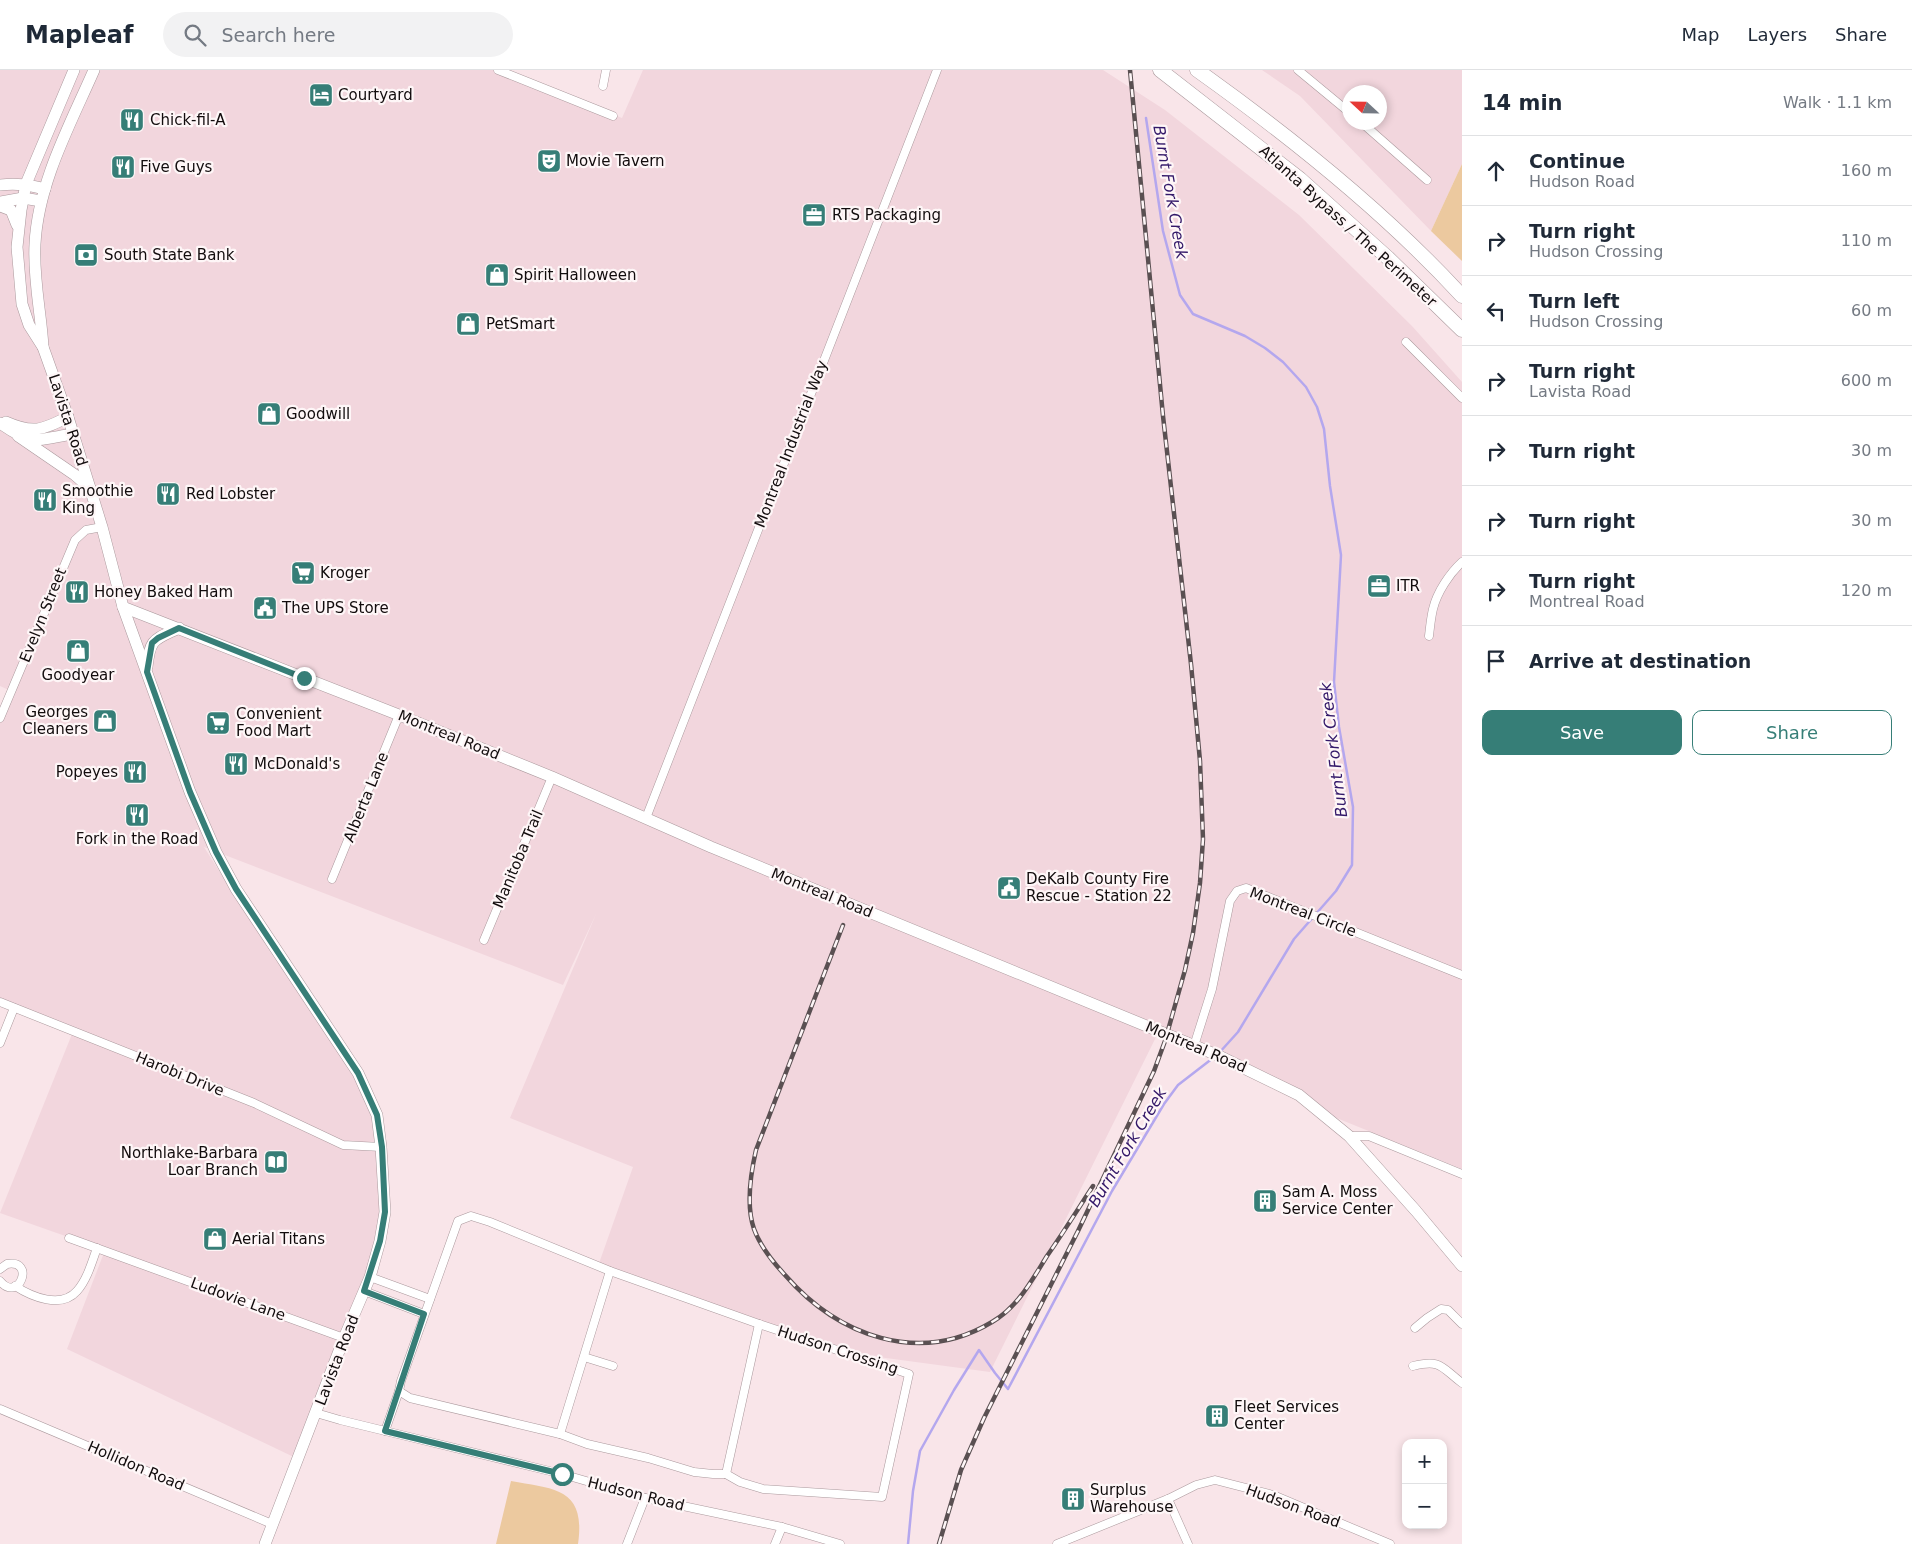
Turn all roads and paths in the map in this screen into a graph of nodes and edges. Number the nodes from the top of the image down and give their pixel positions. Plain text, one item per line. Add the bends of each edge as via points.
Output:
1 (74, 70) edge
2 (94, 70) edge
3 (498, 70) edge
4 (606, 70) edge
5 (936, 70) edge
6 (1160, 70) edge
7 (1197, 70) edge
8 (1298, 70) edge
9 (602, 86) dead end
10 (1342, 106) edge
11 (613, 116) dead end
12 (1369, 130) edge
13 (1428, 180) dead end
14 (26, 184) junction
15 (0, 185) edge
16 (45, 189) junction
17 (23, 198) junction
18 (41, 201) junction
19 (0, 202) edge
20 (0, 206) edge
21 (18, 228) junction
22 (1462, 296) edge
23 (1462, 330) edge
24 (1406, 342) dead end
25 (43, 347) junction
26 (1462, 398) edge
27 (68, 417) junction
28 (0, 419) edge
29 (0, 423) edge
30 (73, 434) junction
31 (18, 436) junction
32 (91, 489) junction
33 (102, 527) junction
34 (1462, 562) edge
35 (123, 607) junction
36 (179, 628) junction
37 (1429, 636) dead end
38 (147, 672) junction
39 (399, 715) junction
40 (0, 718) edge
41 (552, 778) junction
42 (646, 818) junction
43 (332, 879) dead end
44 (484, 940) dead end
45 (1462, 975) edge
46 (0, 1002) edge
47 (14, 1008) junction
48 (0, 1043) edge
49 (1194, 1046) junction
50 (1350, 1136) junction
51 (382, 1147) junction
52 (1462, 1174) edge
53 (69, 1238) dead end
54 (97, 1248) junction
55 (1462, 1266) edge
56 (0, 1270) edge
57 (610, 1271) junction
58 (370, 1276) junction
59 (0, 1280) edge
60 (15, 1286) junction
61 (364, 1291) junction
62 (430, 1299) junction
63 (424, 1314) junction
64 (759, 1324) junction
65 (1462, 1324) edge
66 (1415, 1328) dead end
67 (344, 1338) junction
68 (584, 1357) junction
69 (613, 1366) dead end
70 (1413, 1366) dead end
71 (1462, 1383) edge
72 (399, 1392) junction
73 (0, 1409) edge
74 (316, 1413) junction
75 (385, 1431) junction
76 (560, 1434) junction
77 (726, 1474) junction
78 (644, 1498) junction
79 (1168, 1499) junction
80 (272, 1524) junction
81 (782, 1528) junction
82 (265, 1544) edge
83 (627, 1544) edge
84 (775, 1544) edge
85 (840, 1544) edge
86 (1056, 1544) edge
87 (1188, 1544) edge
88 (1390, 1544) edge

1 - 14 main road, Lavista Road
2 - 16 main road, Lavista Road
3 - 11 street
4 - 9 street
5 - 42 street, Montreal Industrial Way
6 - 23 highway, Atlanta Bypass / The Perimeter via 1300,179
7 - 22 highway, Atlanta Bypass / The Perimeter via 1392,225
8 - 10 street
12 - 13 street
14 - 15 main road
14 - 16 main road
14 - 17 main road, Lavista Road
16 - 18 main road, Lavista Road
17 - 18 main road
17 - 19 main road
17 - 21 main road, Lavista Road
18 - 25 main road, Lavista Road via 35,271
20 - 21 main road via 11,210
21 - 25 main road, Lavista Road via 17,266 22,304 29,325
24 - 26 street
25 - 27 main road, Lavista Road
27 - 28 main road via 37,430 26,430
27 - 30 main road, Lavista Road
29 - 31 main road
30 - 31 main road via 35,440
30 - 32 main road, Lavista Road
31 - 32 main road via 75,474
32 - 33 main road, Lavista Road
33 - 35 main road, Lavista Road
33 - 40 street, Evelyn Street via 86,530 75,540
34 - 37 street via 1444,584 1433,607
35 - 36 main road, Montreal Road
35 - 38 main road, Lavista Road
36 - 38 main road via 152,643
36 - 39 main road, Montreal Road
38 - 51 main road, Lavista Road via 190,792 216,852 262,930 358,1073 377,1115
39 - 41 main road, Montreal Road
39 - 43 street, Alberta Lane
41 - 42 main road, Montreal Road
41 - 44 street, Manitoba Trail
42 - 49 main road, Montreal Road
45 - 49 street, Montreal Circle via 1246,888 1237,891 1230,901 1212,989
46 - 47 street
47 - 48 street
47 - 51 street, Harobi Drive via 254,1103 343,1145
49 - 50 main road, Montreal Road via 1299,1095
50 - 52 street via 1368,1136
50 - 55 main road, Montreal Road
51 - 58 main road, Lavista Road via 385,1212
53 - 54 street, Ludovie Lane
54 - 60 street via 86,1278 77,1292 66,1300 45,1299
54 - 67 street, Ludovie Lane
56 - 60 street via 11,1263 21,1269 23,1277
57 - 62 street, Hudson Crossing via 471,1216 458,1221
57 - 64 street, Hudson Crossing
57 - 68 street
58 - 61 main road, Lavista Road
58 - 62 street
59 - 60 street via 8,1287
61 - 63 street
61 - 67 main road, Lavista Road
62 - 63 street, Hudson Crossing
63 - 72 street, Hudson Crossing
64 - 77 street
64 - 77 street, Hudson Crossing via 909,1374 905,1393 882,1497 763,1489
65 - 66 street via 1448,1310 1441,1309
67 - 74 main road, Lavista Road
68 - 69 street
68 - 76 street
70 - 71 street via 1437,1363
72 - 75 street, Hudson Crossing
72 - 76 street via 410,1398
73 - 80 street, Hollidon Road
74 - 75 street, Hudson Road
74 - 80 main road, Lavista Road
75 - 78 street, Hudson Road via 562,1474
76 - 77 street via 694,1472
78 - 81 street, Hudson Road
78 - 83 street
79 - 86 street, Hudson Road
79 - 87 street
79 - 88 street, Hudson Road via 1215,1480 1273,1495
80 - 82 main road, Lavista Road
81 - 84 street
81 - 85 street, Hudson Road

